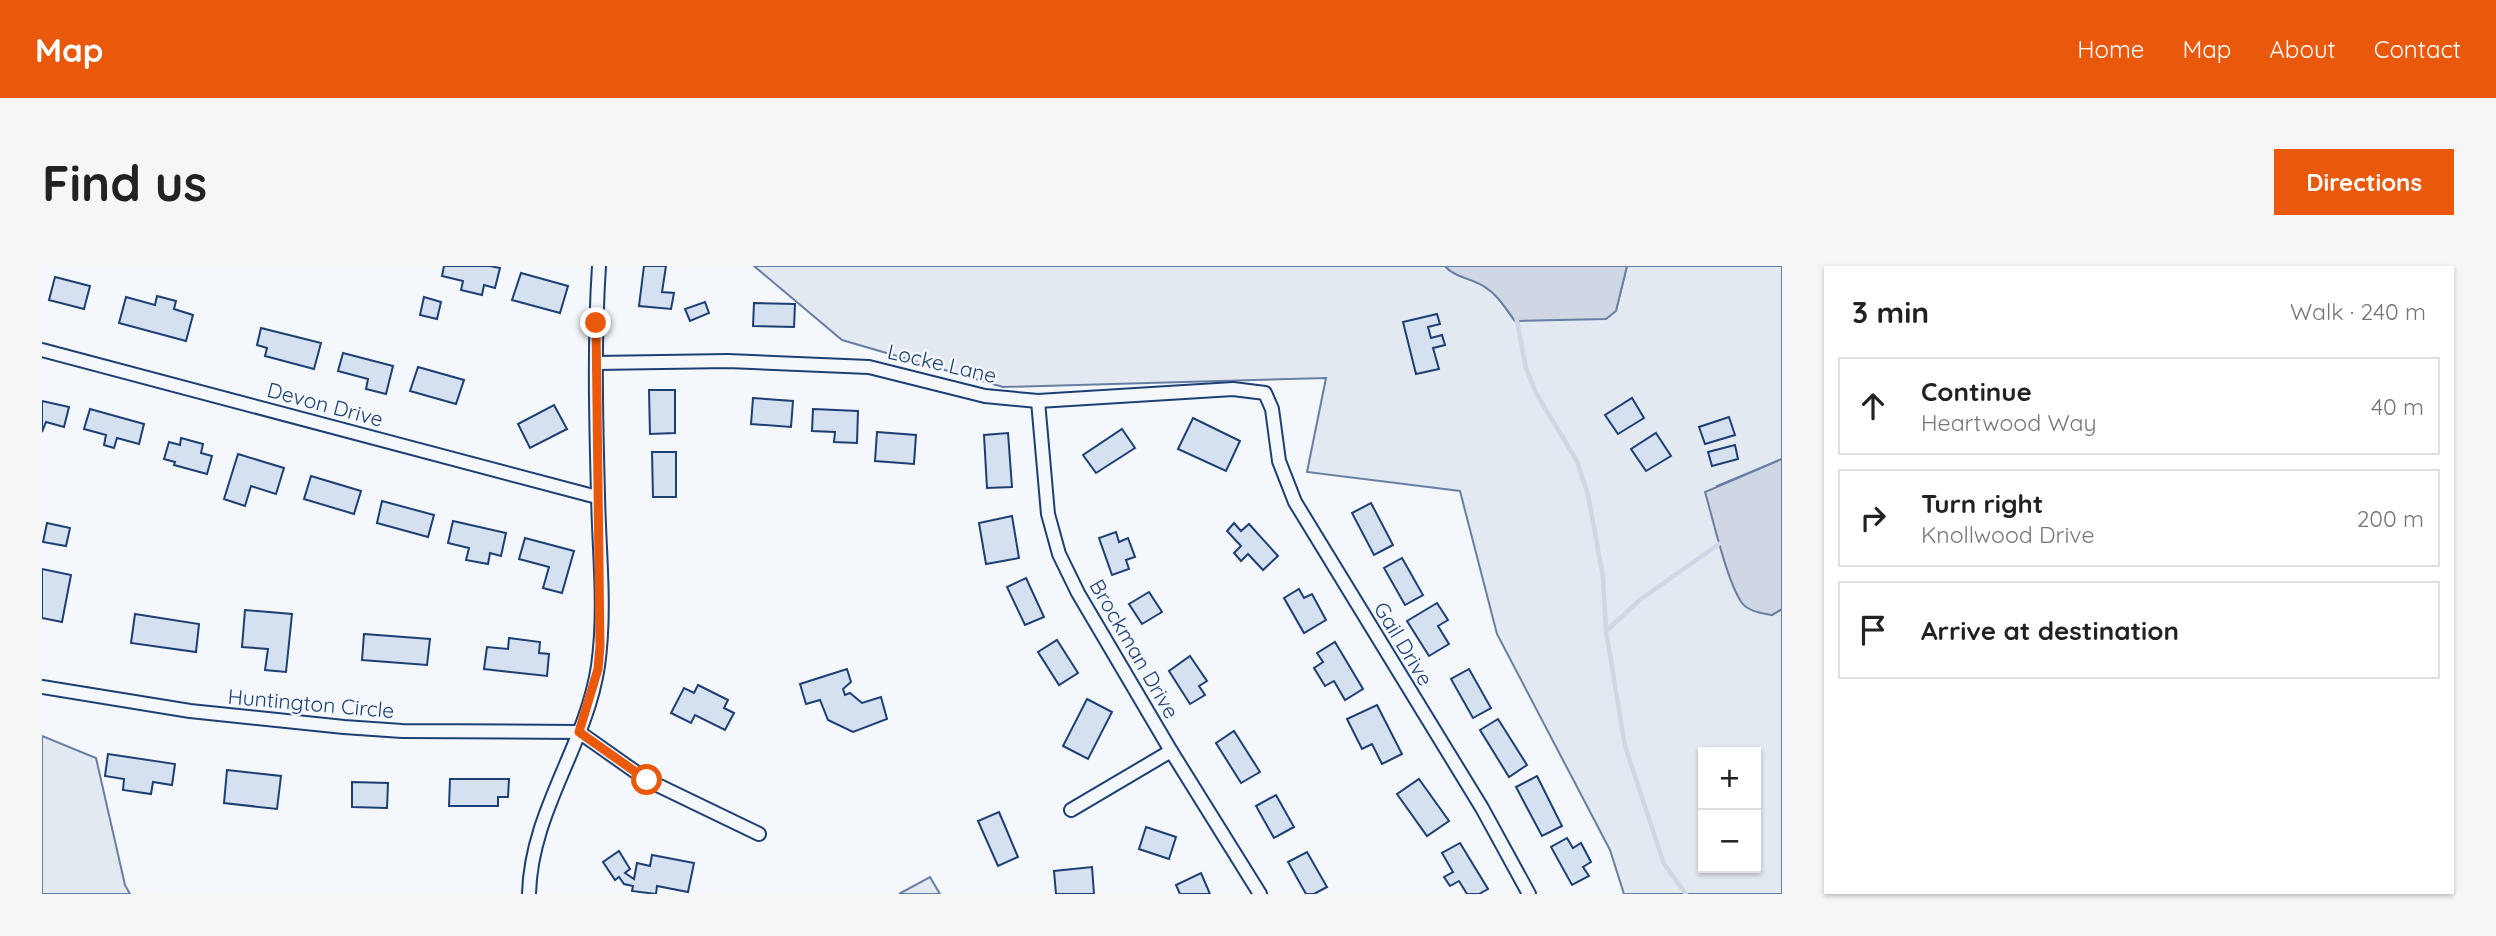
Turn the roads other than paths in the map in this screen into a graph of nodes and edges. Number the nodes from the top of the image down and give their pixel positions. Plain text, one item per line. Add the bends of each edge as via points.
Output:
1 (599, 266) edge
2 (42, 349) edge
3 (596, 363) junction
4 (1038, 401) junction
5 (1271, 405) joint
6 (597, 497) junction
7 (42, 687) edge
8 (579, 732) junction
9 (1171, 751) junction
10 (1071, 810) dead end
11 (759, 834) dead end
12 (529, 894) edge
13 (1260, 894) edge
14 (1530, 894) edge

1 - 3 street
2 - 6 street, Devon Drive
3 - 4 street, Locke Lane via 742,361 869,367 985,396
3 - 6 street
4 - 5 street, Locke Lane via 1247,389 1265,393
4 - 9 street, Brockman Drive via 1048,514 1059,554
5 - 14 street, Gail Drive via 1279,461 1295,502
6 - 8 street via 600,646 598,669
7 - 8 street, Huntington Circle via 190,712 402,732
8 - 11 street via 647,780
8 - 12 street via 542,818
9 - 10 street
9 - 13 street, Brockman Drive

